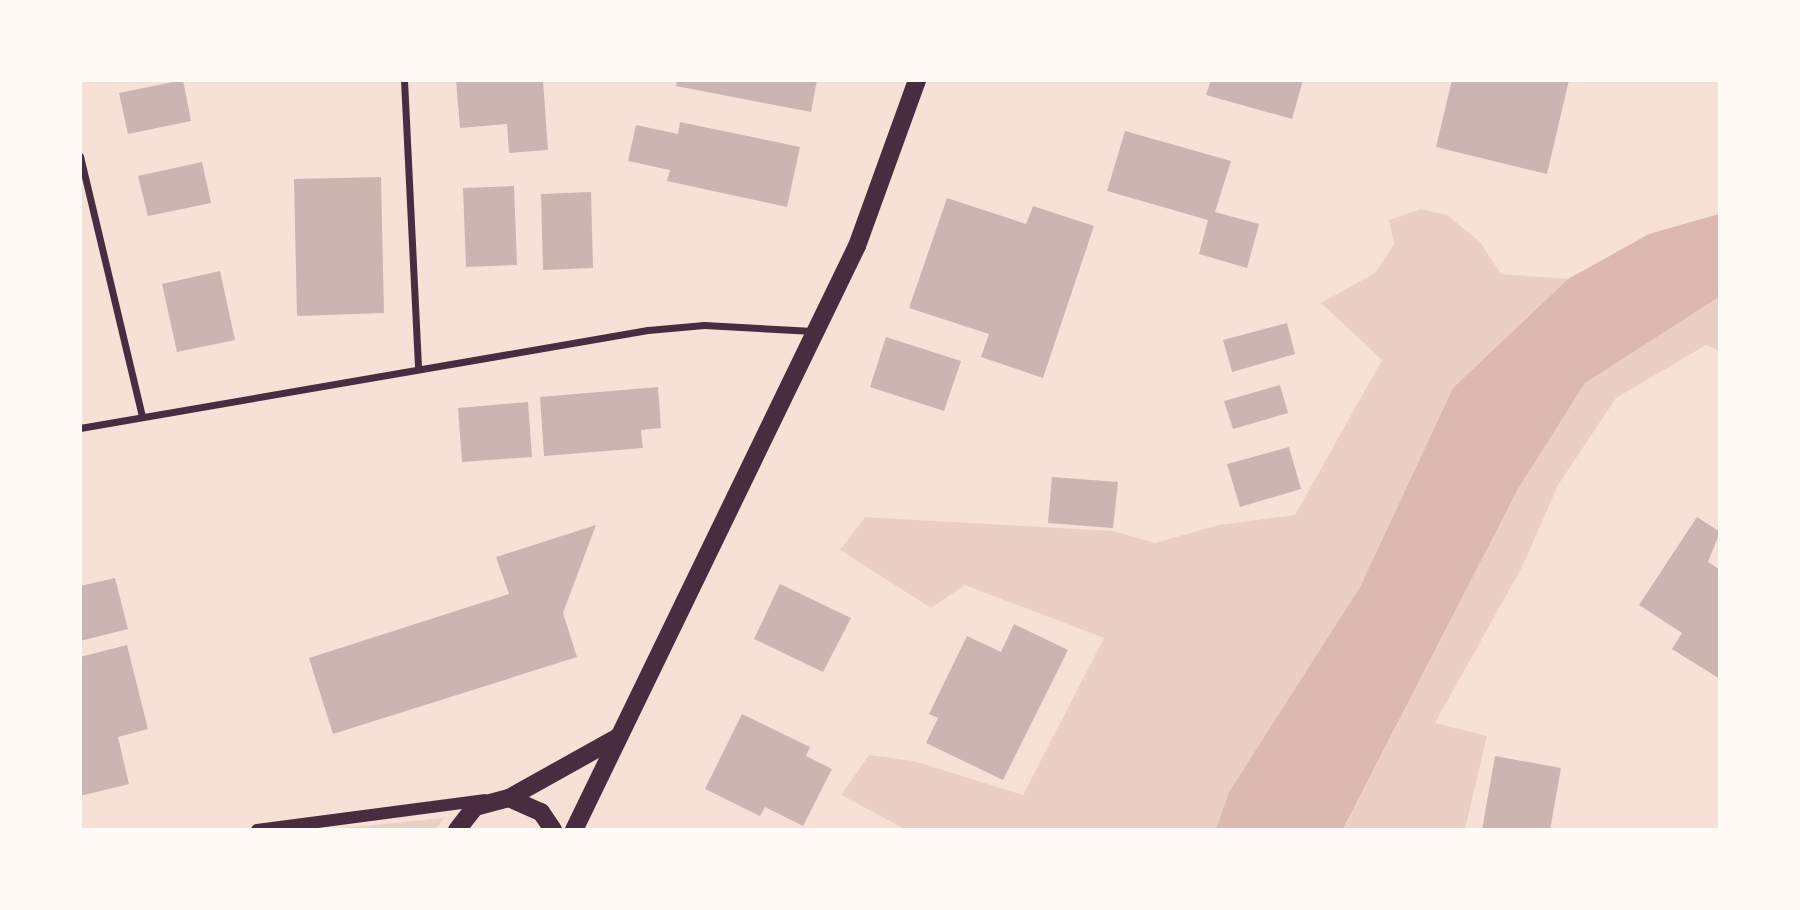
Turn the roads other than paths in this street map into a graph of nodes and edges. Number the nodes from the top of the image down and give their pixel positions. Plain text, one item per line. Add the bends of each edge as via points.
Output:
1 (404, 80) edge
2 (917, 80) edge
3 (80, 156) edge
4 (819, 331) junction
5 (418, 368) junction
6 (142, 418) junction
7 (80, 428) edge
8 (618, 737) junction
9 (500, 799) junction
10 (257, 830) edge
11 (457, 830) edge
12 (554, 830) edge
13 (574, 830) edge

1 - 5 street
2 - 4 main road via 858,247
3 - 6 street
4 - 5 street via 704,325 648,330
4 - 8 main road
5 - 6 street
6 - 7 street
8 - 9 main road
8 - 13 main road
9 - 10 street
9 - 11 main road
9 - 12 main road via 541,812

